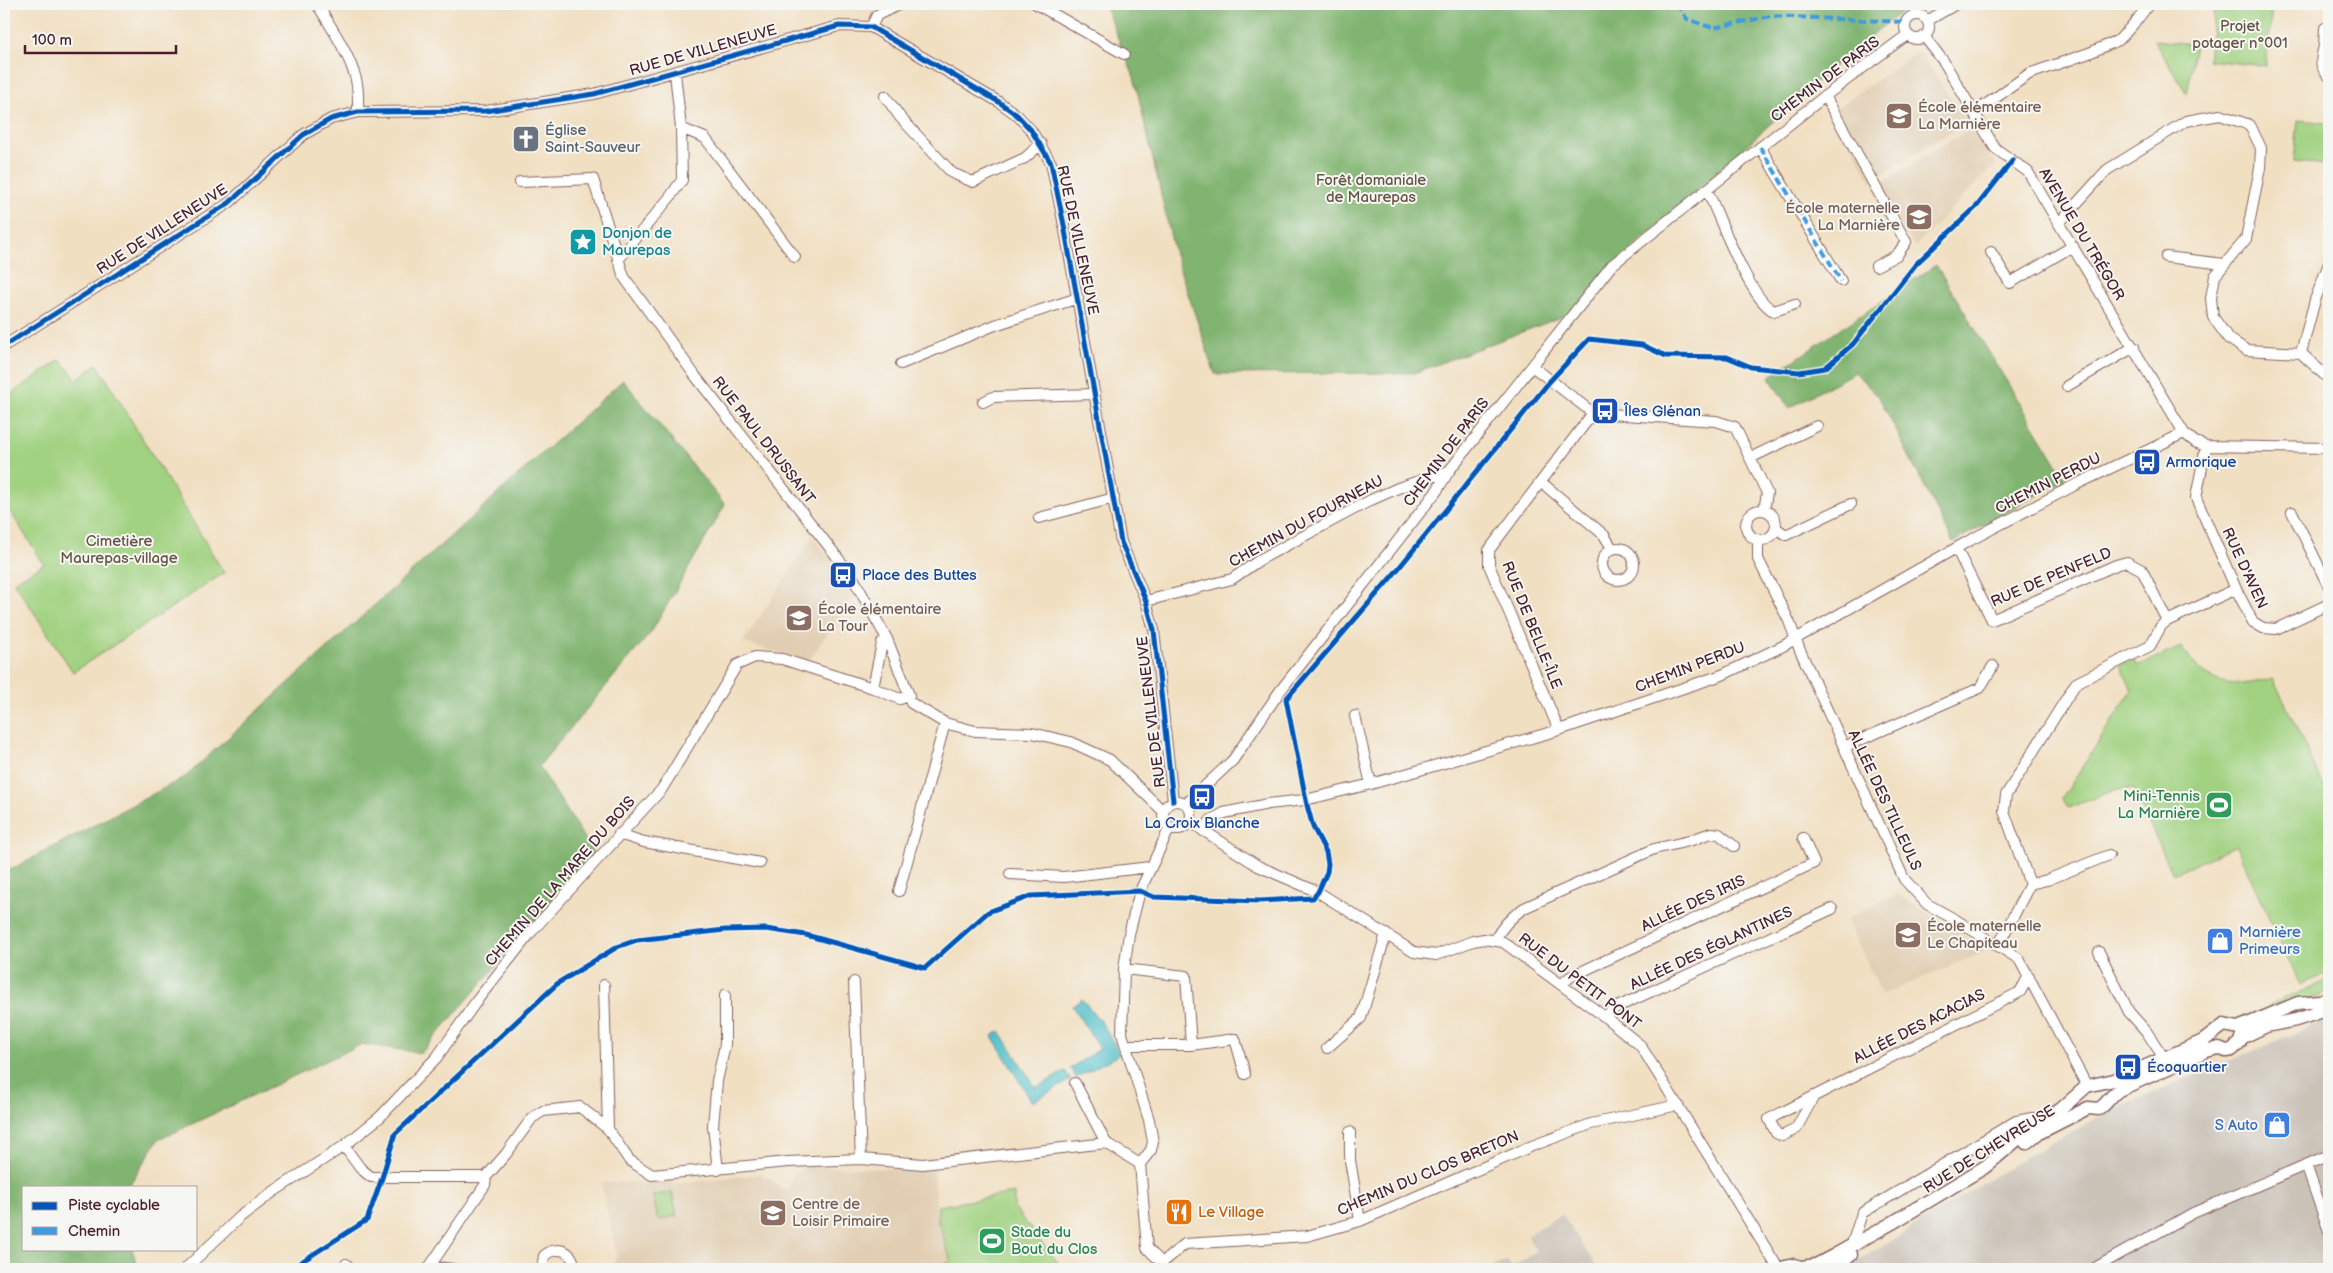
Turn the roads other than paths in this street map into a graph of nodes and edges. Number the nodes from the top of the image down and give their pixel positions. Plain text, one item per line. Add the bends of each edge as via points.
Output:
1 (317, 4) edge
2 (901, 4) edge
3 (1036, 4) edge
4 (1956, 4) edge
5 (2149, 4) edge
6 (1927, 21) junction
7 (871, 27) junction
8 (2326, 28) dead end
9 (1907, 35) junction
10 (1924, 36) junction
11 (2327, 48) edge
12 (1124, 54) dead end
13 (675, 73) junction
14 (2329, 76) edge
15 (885, 96) dead end
16 (1825, 96) junction
17 (358, 112) junction
18 (1974, 113) junction
19 (681, 128) junction
20 (1041, 144) junction
21 (1760, 147) junction
22 (520, 182) dead end
23 (1707, 190) junction
24 (2059, 223) junction
25 (2073, 246) junction
26 (1991, 252) dead end
27 (795, 257) dead end
28 (2166, 257) dead end
29 (618, 260) junction
30 (2329, 263) edge
31 (2224, 264) junction
32 (1876, 266) dead end
33 (1841, 281) dead end
34 (1078, 298) junction
35 (1795, 304) dead end
36 (4, 346) edge
37 (2134, 347) junction
38 (2300, 353) junction
39 (901, 364) dead end
40 (1532, 366) junction
41 (2329, 379) edge
42 (2067, 386) dead end
43 (1096, 394) junction
44 (983, 402) dead end
45 (1593, 413) junction
46 (1817, 426) dead end
47 (2184, 434) junction
48 (2206, 446) junction
49 (2329, 448) edge
50 (1750, 458) junction
51 (1449, 471) junction
52 (1541, 482) junction
53 (1114, 498) junction
54 (1851, 504) dead end
55 (1764, 510) junction
56 (2292, 512) dead end
57 (1039, 518) dead end
58 (1776, 528) junction
59 (1758, 540) junction
60 (1612, 548) dead end
61 (1956, 548) junction
62 (2329, 587) edge
63 (2236, 589) junction
64 (1146, 601) junction
65 (2329, 604) edge
66 (2167, 621) junction
67 (1796, 638) junction
68 (887, 639) junction
69 (1994, 666) dead end
70 (873, 688) junction
71 (908, 699) junction
72 (1356, 716) dead end
73 (944, 722) junction
74 (1560, 730) junction
75 (1844, 747) junction
76 (1371, 784) junction
77 (1173, 801) junction
78 (1186, 804) junction
79 (1163, 811) junction
80 (1190, 821) junction
81 (1170, 826) junction
82 (1203, 831) junction
83 (619, 834) junction
84 (1803, 838) dead end
85 (1734, 846) dead end
86 (2109, 855) dead end
87 (760, 863) dead end
88 (1150, 866) junction
89 (1010, 874) dead end
90 (2030, 884) junction
91 (899, 891) dead end
92 (1832, 909) dead end
93 (1386, 934) junction
94 (1495, 940) junction
95 (1998, 946) junction
96 (2100, 952) dead end
97 (1124, 970) junction
98 (2029, 976) junction
99 (854, 982) dead end
100 (604, 984) dead end
101 (1562, 984) junction
102 (725, 995) dead end
103 (2328, 1000) edge
104 (1605, 1017) junction
105 (2239, 1033) junction
106 (2214, 1034) junction
107 (1191, 1046) junction
108 (1126, 1047) junction
109 (1327, 1048) dead end
110 (2219, 1048) junction
111 (2164, 1058) junction
112 (1245, 1074) dead end
113 (1076, 1083) dead end
114 (2090, 1087) junction
115 (1814, 1096) junction
116 (2108, 1098) junction
117 (1678, 1105) junction
118 (2088, 1108) junction
119 (2045, 1119) junction
120 (608, 1129) junction
121 (1350, 1132) dead end
122 (1106, 1143) junction
123 (344, 1146) junction
124 (2329, 1156) edge
125 (861, 1159) junction
126 (1140, 1164) junction
127 (2306, 1165) junction
128 (718, 1170) junction
129 (486, 1177) junction
130 (1360, 1221) junction
131 (2329, 1231) edge
132 (1852, 1244) junction
133 (1163, 1266) edge
134 (429, 1268) edge
135 (1804, 1268) edge
136 (185, 1269) edge
137 (453, 1269) edge
138 (542, 1269) edge
139 (574, 1269) edge
140 (1778, 1269) edge
141 (1833, 1269) edge
142 (2093, 1269) edge

1 - 17 street via 354,73
2 - 7 street via 877,14
3 - 12 street
4 - 6 street
5 - 18 street via 2119,40 2029,74
6 - 9 street via 1922,16 1911,17 1905,25
6 - 10 street
7 - 13 street, RUE DE VILLENEUVE via 839,26 808,32
7 - 20 street, RUE DE VILLENEUVE via 999,102 1017,115
8 - 11 street
9 - 10 street via 1913,39
9 - 16 street, CHEMIN DE PARIS
10 - 18 street, AVENUE DU TRÉGOR via 1944,62
11 - 14 street via 2320,61
13 - 17 street, RUE DE VILLENEUVE via 594,94 496,111
13 - 19 street
15 - 20 street via 952,173 973,182 1025,158
16 - 21 street, CHEMIN DE PARIS
16 - 32 street via 1906,242 1897,255
17 - 36 street, RUE DE VILLENEUVE via 331,119 303,135 229,203
18 - 24 street, AVENUE DU TRÉGOR via 1995,148 2028,172
19 - 27 street via 705,138
19 - 29 street via 682,180
20 - 34 street, RUE DE VILLENEUVE via 1051,163
21 - 23 street, CHEMIN DE PARIS
21 - 33 street
22 - 29 street, RUE PAUL DRUSSANT via 593,179
23 - 35 street via 1727,240 1763,303 1774,311
23 - 40 street, CHEMIN DE PARIS via 1612,265
24 - 25 street, AVENUE DU TRÉGOR
24 - 31 street via 2107,170 2186,122 2220,115 2250,126 2261,148 2246,239
25 - 26 street via 2010,283
25 - 37 street, AVENUE DU TRÉGOR
28 - 31 street
29 - 68 street, RUE PAUL DRUSSANT via 624,277 696,376 852,576
30 - 38 street
31 - 38 street via 2215,276 2211,298 2213,317 2220,328 2246,350
34 - 39 street via 995,325
34 - 43 street, RUE DE VILLENEUVE
37 - 42 street
37 - 47 street, AVENUE DU TRÉGOR
38 - 41 street
40 - 45 street
40 - 51 street, CHEMIN DE PARIS
43 - 44 street via 993,397
43 - 53 street, RUE DE VILLENEUVE
45 - 50 street via 1726,423 1735,427
45 - 52 street, RUE DE BELLE-ÎLE
46 - 50 street
47 - 48 street
47 - 61 street, CHEMIN PERDU via 2075,485
48 - 49 street
48 - 63 street, RUE D'AVEN via 2196,498
50 - 55 street via 1767,493
51 - 64 street, CHEMIN DU FOURNEAU via 1371,500 1261,559 1232,579
51 - 78 street, CHEMIN DE PARIS via 1280,691 1234,760
52 - 60 street via 1604,535
52 - 74 street, RUE DE BELLE-ÎLE via 1489,550 1489,565
53 - 57 street
53 - 64 street, RUE DE VILLENEUVE via 1121,542
54 - 58 street via 1786,535
55 - 58 street via 1775,518
55 - 59 street via 1751,514 1746,522 1747,531
56 - 62 street
58 - 59 street via 1772,536
59 - 67 street, ALLÉE DES TILLEULS via 1758,559
61 - 66 street, RUE DE PENFELD via 1992,620 2127,562 2142,570
61 - 67 street, CHEMIN PERDU
63 - 65 street, RUE D'AVEN via 2253,622 2263,628 2276,629
63 - 66 street
64 - 77 street, RUE DE VILLENEUVE via 1154,630
66 - 90 street via 2150,646 2076,683 2006,794 2004,811
67 - 74 street, CHEMIN PERDU via 1722,675
67 - 75 street, ALLÉE DES TILLEULS
68 - 70 street via 882,643
68 - 71 street
69 - 75 street via 1980,688
70 - 71 street
70 - 83 street, CHEMIN DE LA MARE DU BOIS via 782,659 755,657 737,665 662,789
71 - 73 street
72 - 76 street
73 - 79 street via 975,731 1032,733 1071,742 1110,760
73 - 91 street
74 - 76 street, CHEMIN PERDU
75 - 95 street, ALLÉE DES TILLEULS via 1904,879 1927,904
76 - 82 street, CHEMIN PERDU via 1305,800 1224,813 1211,820
77 - 78 street
77 - 79 street
78 - 80 street via 1191,814
79 - 81 street via 1164,820
80 - 81 street via 1179,828
80 - 82 street, RUE DU PETIT PONT
81 - 88 street
82 - 93 street, RUE DU PETIT PONT via 1258,866 1318,892
83 - 87 street via 644,842
83 - 123 street, CHEMIN DE LA MARE DU BOIS via 532,931 437,1057 380,1117
84 - 101 street, ALLÉE DES IRIS via 1814,863 1570,977
85 - 94 street via 1719,834 1711,833 1654,850 1524,908 1500,929
86 - 90 street
88 - 89 street via 1064,877
88 - 97 street via 1129,934
90 - 95 street
92 - 104 street, ALLÉE DES ÉGLANTINES via 1615,1008
93 - 94 street, RUE DU PETIT PONT via 1414,952 1436,955 1473,941
93 - 109 street via 1361,1018
94 - 101 street, RUE DU PETIT PONT via 1503,942
95 - 98 street, ALLÉE DES TILLEULS via 2019,959
96 - 111 street via 2129,1012
97 - 107 street via 1186,976
97 - 108 street via 1122,1034
98 - 114 street, ALLÉE DES TILLEULS
98 - 115 street, ALLÉE DES ACACIAS via 2020,992
99 - 125 street
100 - 120 street
101 - 104 street, RUE DU PETIT PONT
102 - 128 street via 725,1045 717,1081 713,1126
103 - 105 street, RUE DE CHEVREUSE via 2298,1003
104 - 117 street, RUE DU PETIT PONT via 1640,1045
105 - 106 street, RUE DE CHEVREUSE via 2231,1025 2224,1025
105 - 110 street, RUE DE CHEVREUSE via 2240,1042 2232,1050
106 - 110 street
106 - 111 street, RUE DE CHEVREUSE
107 - 108 street
107 - 112 street via 1235,1039
108 - 126 street via 1153,1142 1152,1150
110 - 116 street, RUE DE CHEVREUSE via 2119,1090
111 - 114 street, RUE DE CHEVREUSE
113 - 122 street
114 - 116 street via 2105,1089
114 - 118 street via 2081,1101
114 - 119 street, RUE DE CHEVREUSE
115 - 115 street, ALLÉE DES ACACIAS via 1769,1119 1776,1133 1782,1136 1796,1129
116 - 118 street, RUE DE CHEVREUSE via 2098,1109
117 - 130 street, CHEMIN DU CLOS BRETON via 1591,1124 1532,1146
117 - 140 street, RUE DU PETIT PONT
118 - 141 street, RUE DE CHEVREUSE via 2037,1134 2003,1162 1847,1257
119 - 132 street, RUE DE CHEVREUSE via 1985,1167 1892,1224
119 - 132 street, RUE DE CHEVREUSE via 2016,1121 1862,1213
120 - 128 street via 629,1160 652,1175
120 - 129 street via 580,1106 543,1111 532,1118
121 - 130 street via 1350,1160
122 - 125 street via 923,1164
122 - 126 street
123 - 129 street via 371,1177
123 - 136 street, CHEMIN DE LA MARE DU BOIS via 240,1217
124 - 127 street
125 - 128 street via 788,1162
126 - 133 street via 1147,1248
127 - 131 street
127 - 142 street via 2193,1213
129 - 134 street via 485,1185
130 - 133 street, CHEMIN DU CLOS BRETON via 1307,1236 1185,1244
132 - 135 street, RUE DE CHEVREUSE via 1816,1265
134 - 137 street
135 - 140 street, RUE DE CHEVREUSE via 1794,1265
138 - 139 street via 544,1256 559,1249 573,1258

